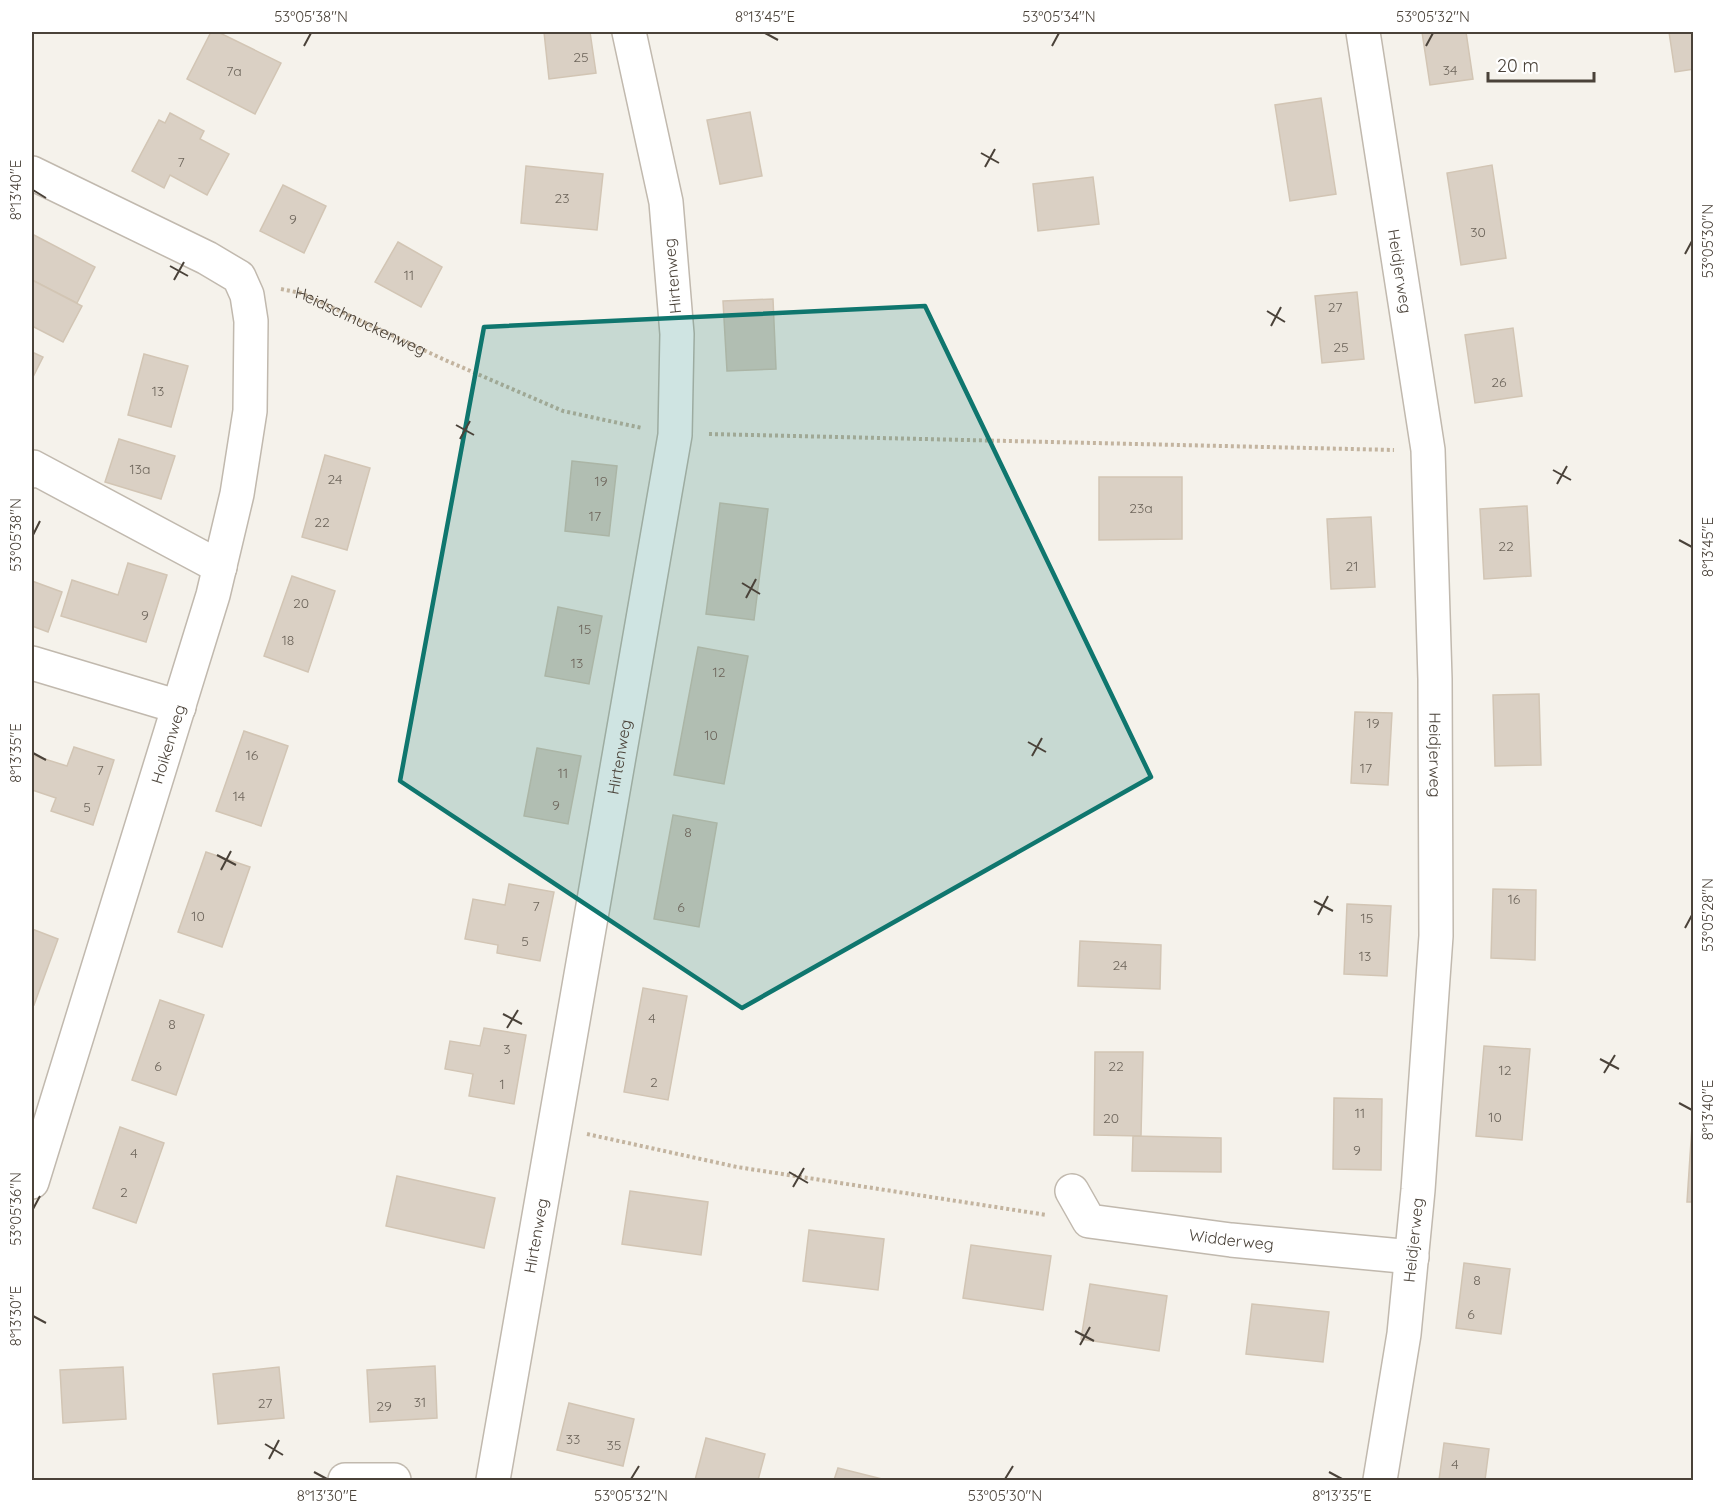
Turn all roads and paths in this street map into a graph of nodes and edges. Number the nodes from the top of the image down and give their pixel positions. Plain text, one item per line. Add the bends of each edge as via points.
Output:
1 (628, 32) edge
2 (1363, 32) edge
3 (32, 173) edge
4 (247, 295) junction
5 (675, 435) junction
6 (1428, 450) junction
7 (32, 471) edge
8 (220, 567) junction
9 (32, 663) edge
10 (179, 707) junction
11 (554, 1127) junction
12 (32, 1182) edge
13 (1072, 1191) dead end
14 (1089, 1221) junction
15 (1412, 1257) junction
16 (345, 1480) edge
17 (394, 1480) edge
18 (493, 1480) edge
19 (1380, 1480) edge

1 - 5 street, Hirtenweg via 666,202 677,334
2 - 6 street, Heidjerweg
3 - 4 street via 207,258 239,278
4 - 5 path, Heidschnuckenweg via 269,286 301,293 564,411
4 - 8 street, Hoikenweg via 251,321 250,411
5 - 6 path, Heidschnuckenweg
5 - 11 street, Hirtenweg
6 - 15 street, Heidjerweg via 1435,679 1436,936
7 - 8 street via 33,467
8 - 10 street, Hoikenweg
9 - 10 street
10 - 12 street, Hoikenweg
11 - 14 path via 737,1167
11 - 18 street, Hirtenweg
13 - 14 street
14 - 15 street, Widderweg via 1231,1240
15 - 19 street, Heidjerweg via 1404,1334
16 - 17 street

